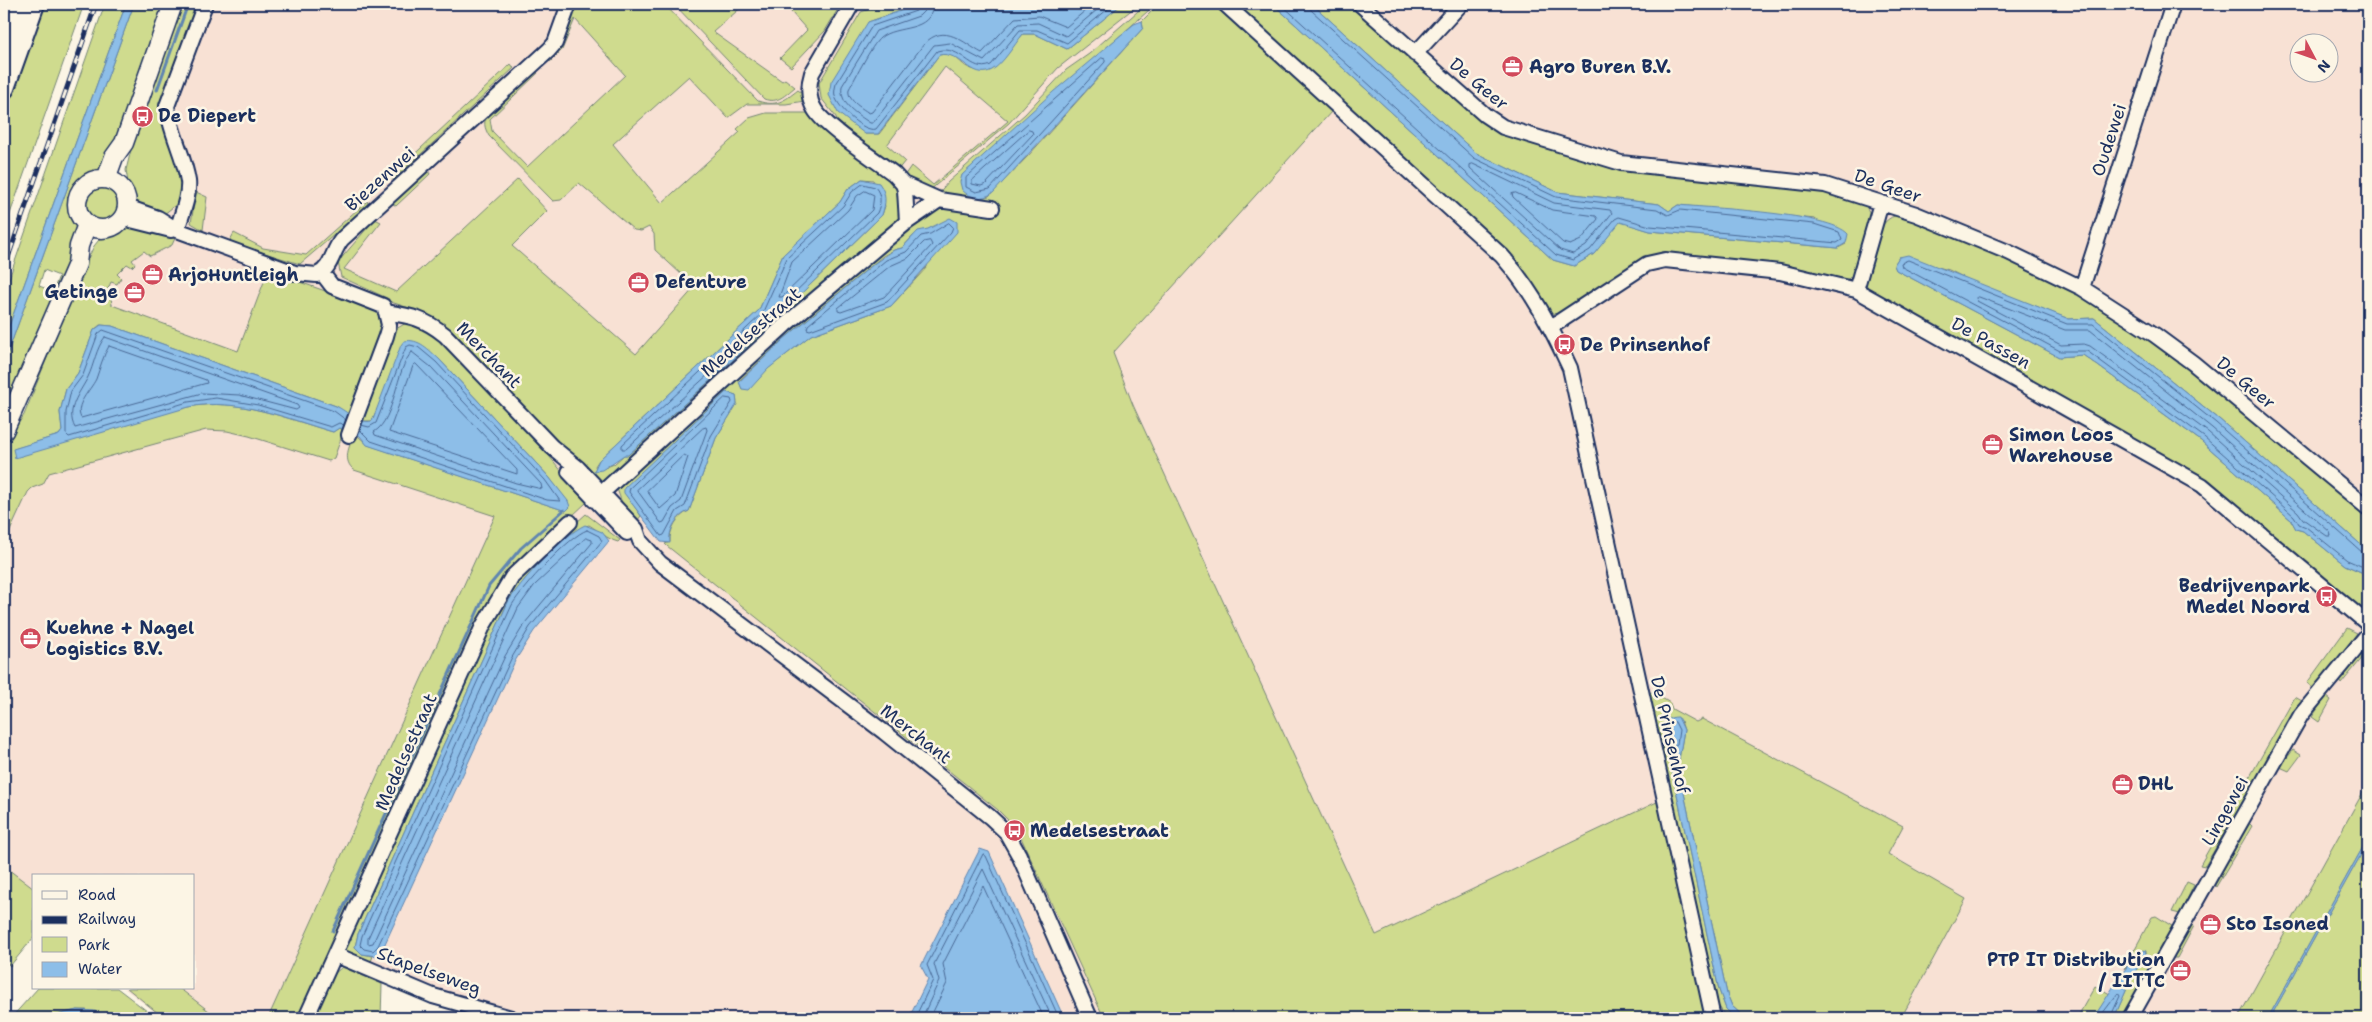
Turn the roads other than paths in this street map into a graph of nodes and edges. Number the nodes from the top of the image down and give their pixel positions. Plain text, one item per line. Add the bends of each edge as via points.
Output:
1 (16, 4) edge
2 (34, 4) edge
3 (173, 4) edge
4 (205, 4) edge
5 (569, 4) edge
6 (852, 4) edge
7 (1225, 4) edge
8 (1360, 4) edge
9 (1461, 4) edge
10 (2173, 4) edge
11 (4, 36) edge
12 (1415, 54) junction
13 (4, 88) edge
14 (111, 181) junction
15 (903, 184) junction
16 (939, 200) junction
17 (1881, 203) junction
18 (992, 208) dead end
19 (125, 212) junction
20 (907, 222) junction
21 (93, 226) junction
22 (177, 230) junction
23 (322, 273) junction
24 (2082, 288) junction
25 (1856, 290) junction
26 (386, 312) junction
27 (1551, 327) junction
28 (4, 431) edge
29 (350, 435) dead end
30 (598, 497) junction
31 (2368, 508) edge
32 (570, 522) dead end
33 (2368, 624) edge
34 (2368, 634) edge
35 (336, 955) junction
36 (306, 1018) edge
37 (511, 1018) edge
38 (1090, 1018) edge
39 (1713, 1018) edge
40 (2130, 1018) edge

1 - 11 highway
2 - 13 highway
3 - 14 main road via 124,143 114,157
4 - 22 street via 167,106 168,120 188,182
5 - 23 street, Biezenwei via 555,43 549,50 342,239
6 - 15 street via 812,73 810,96 814,109 824,121
7 - 27 street, De Prinsenhof via 1502,256 1536,300
8 - 12 street, De Geer
9 - 12 street
10 - 24 street, Oudewei
12 - 17 street, De Geer via 1503,127 1621,163 1826,184
14 - 19 main road via 125,193
14 - 21 main road via 90,182 79,194 78,210
15 - 16 street
15 - 20 street
16 - 18 street
16 - 20 street, Medelsestraat
17 - 24 street, De Geer via 2008,252
17 - 25 street
19 - 21 main road via 112,227
19 - 22 street via 155,228
20 - 30 street, Medelsestraat via 760,347
21 - 28 main road via 89,250 76,264
22 - 23 street via 295,274 313,276
23 - 26 street, Merchant via 332,286 383,306
24 - 31 street, De Geer via 2193,363
25 - 27 street, De Passen via 1780,272 1665,260 1647,264
25 - 33 street, De Passen via 2202,485
26 - 29 street via 389,325 386,336
26 - 30 street, Merchant via 414,316 429,322 445,335 552,447 570,473
27 - 39 street, De Prinsenhof via 1570,368
30 - 38 street, Merchant via 630,536 640,541 660,563 884,732 1006,832
32 - 35 street, Medelsestraat via 512,577 483,626
34 - 40 street, Lingewei via 2301,715
35 - 36 street, Medelsestraat
35 - 37 street, Stapelseweg via 433,996

